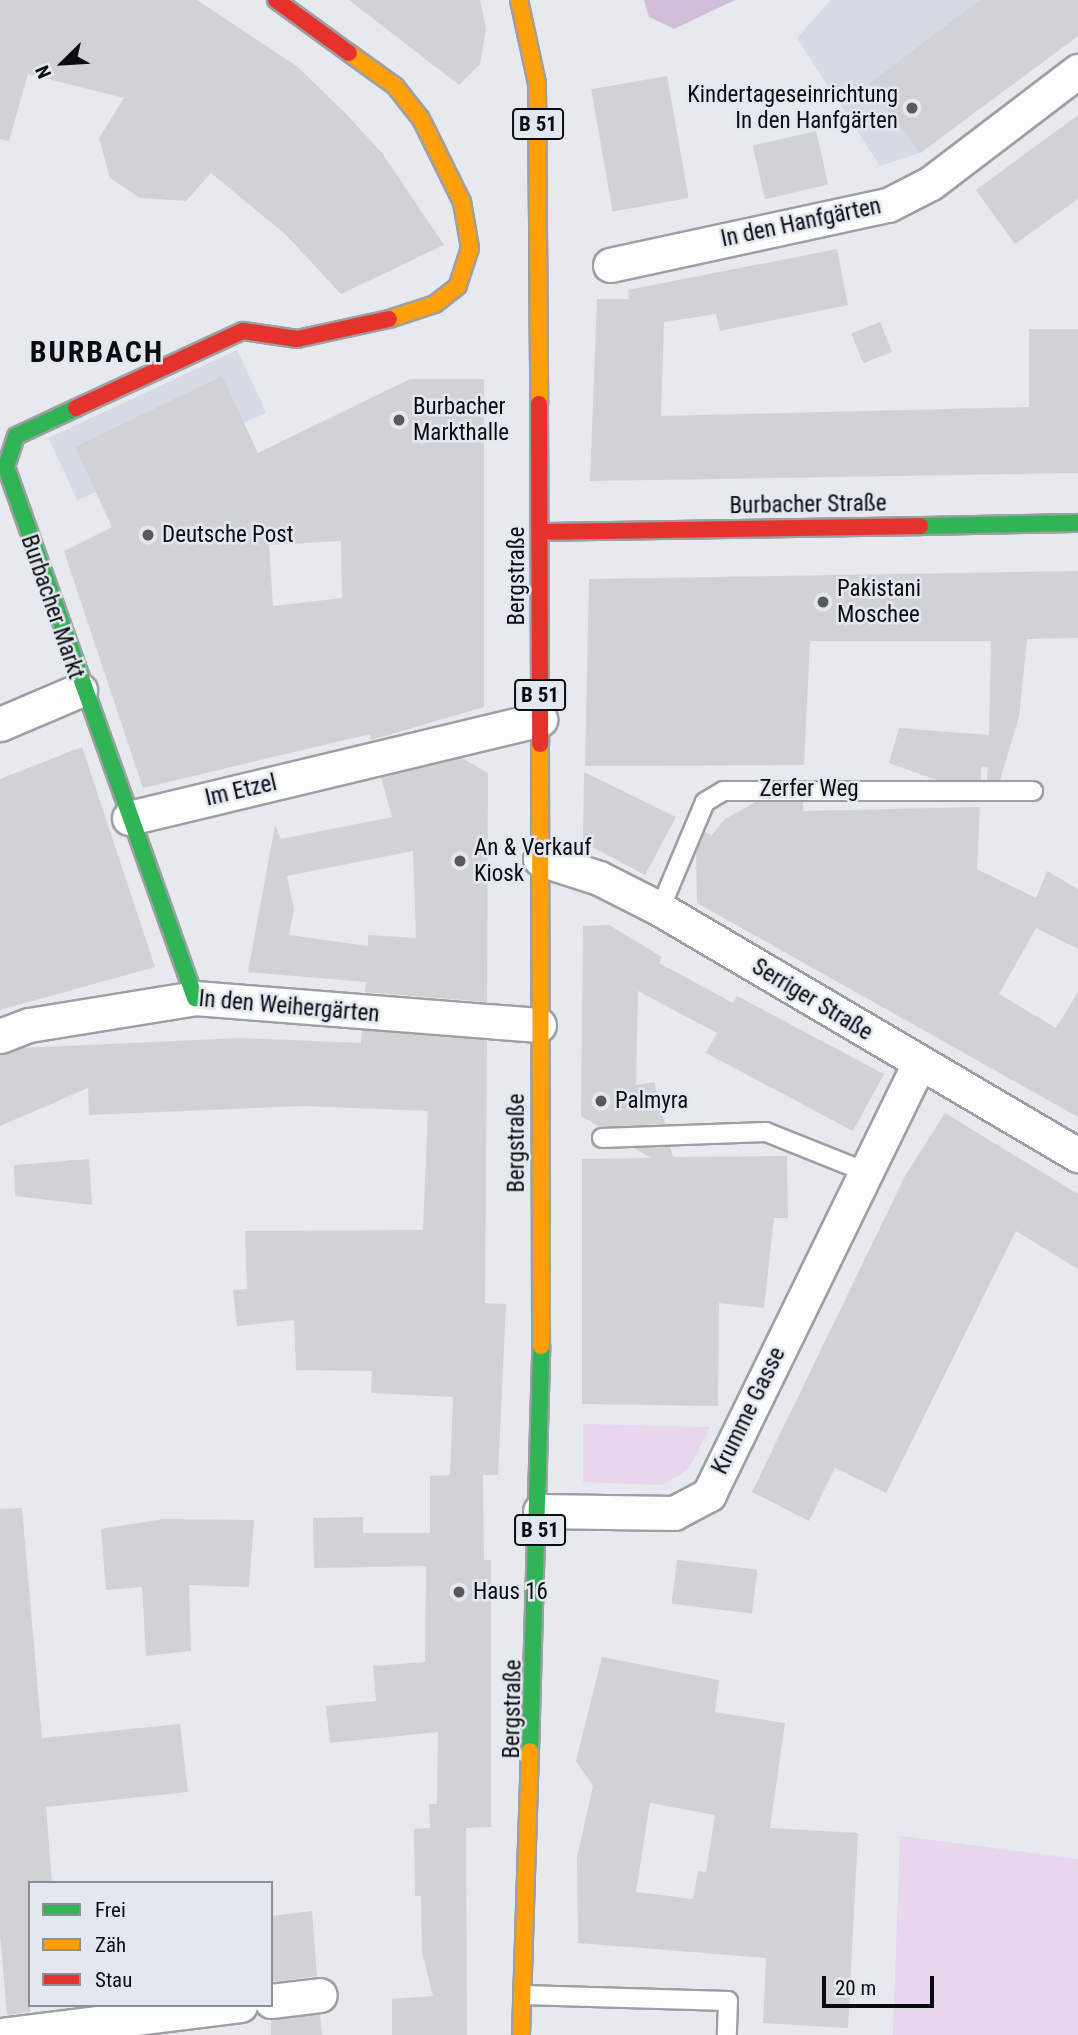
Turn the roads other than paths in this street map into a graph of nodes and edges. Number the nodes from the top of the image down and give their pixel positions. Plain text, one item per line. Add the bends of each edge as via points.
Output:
1 (276, 0) edge
2 (519, 0) edge
3 (1078, 71) edge
4 (610, 265) dead end
5 (1078, 523) edge
6 (540, 532) junction
7 (80, 690) junction
8 (540, 719) junction
9 (0, 724) edge
10 (1033, 790) dead end
11 (129, 818) junction
12 (540, 859) junction
13 (660, 909) junction
14 (195, 998) junction
15 (539, 1025) junction
16 (0, 1036) edge
17 (919, 1063) junction
18 (602, 1138) dead end
19 (1077, 1151) edge
20 (866, 1172) junction
21 (540, 1511) junction
22 (320, 1995) dead end
23 (523, 1995) junction
24 (273, 2001) edge
25 (236, 2016) edge
26 (0, 2035) edge
27 (521, 2035) edge
28 (727, 2035) edge

1 - 7 main road, Burbacher Markt via 395,86 421,118 462,202 470,248 466,271 458,286 435,304 352,332 297,339 243,331 16,436 6,467
2 - 6 main road, Bergstraße / B 51 via 537,83
3 - 4 street, In den Hanfgärten via 931,183 888,205
5 - 6 main road, Burbacher Straße
6 - 8 main road, Bergstraße / B 51
7 - 9 street, Burbacher Markt
7 - 11 main road, Burbacher Markt
8 - 11 street, Im Etzel
8 - 12 main road, Bergstraße / B 51
10 - 13 lane, Zerfer Weg via 723,791 705,802
11 - 14 main road
12 - 13 street, Serriger Straße via 599,878
12 - 15 main road, Bergstraße / B 51
13 - 17 street, Serriger Straße
14 - 15 street, In den Weihergärten
14 - 16 street, In den Weihergärten via 29,1025
15 - 21 main road, Bergstraße / B 51
17 - 19 street, Serriger Straße
17 - 20 street, Krumme Gasse
18 - 20 lane via 766,1132
20 - 21 street, Krumme Gasse via 709,1494 674,1513
21 - 23 main road, Bergstraße / B 51
22 - 24 street
23 - 27 main road, Bergstraße / B 51
23 - 28 lane via 728,2001
25 - 26 street

